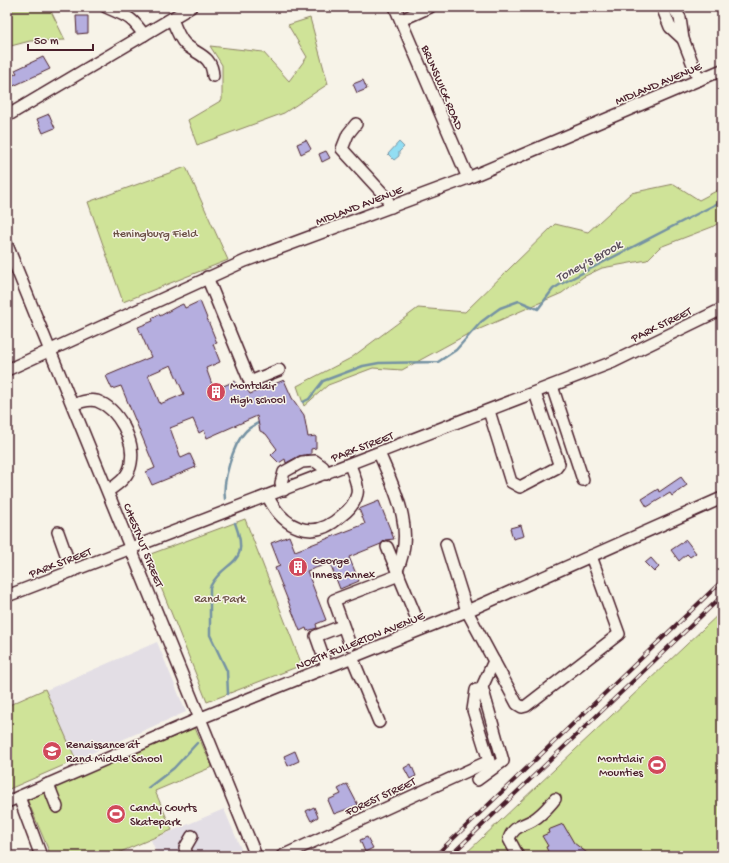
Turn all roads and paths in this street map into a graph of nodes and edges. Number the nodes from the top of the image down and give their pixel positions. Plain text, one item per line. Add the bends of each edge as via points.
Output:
1 (106, 7) edge
2 (192, 7) edge
3 (395, 7) edge
4 (430, 7) edge
5 (662, 7) edge
6 (672, 7) edge
7 (172, 19) junction
8 (401, 20) junction
9 (144, 35) junction
10 (682, 39) junction
11 (722, 70) edge
12 (214, 76) dead end
13 (699, 80) junction
14 (7, 116) edge
15 (356, 124) dead end
16 (468, 178) junction
17 (390, 207) junction
18 (7, 245) edge
19 (207, 277) junction
20 (722, 309) edge
21 (50, 350) junction
22 (7, 370) edge
23 (279, 370) dead end
24 (552, 386) junction
25 (535, 393) junction
26 (73, 405) junction
27 (489, 411) junction
28 (380, 453) junction
29 (350, 465) junction
30 (326, 474) junction
31 (583, 480) dead end
32 (284, 490) junction
33 (108, 491) junction
34 (268, 497) junction
35 (722, 498) edge
36 (58, 532) dead end
37 (446, 544) dead end
38 (388, 547) dead end
39 (132, 549) junction
40 (591, 556) junction
41 (72, 571) junction
42 (398, 572) junction
43 (7, 596) edge
44 (467, 611) junction
45 (342, 626) junction
46 (421, 629) junction
47 (350, 645) dead end
48 (352, 657) junction
49 (494, 661) junction
50 (327, 667) junction
51 (476, 690) dead end
52 (201, 718) junction
53 (379, 722) dead end
54 (477, 780) dead end
55 (48, 784) junction
56 (19, 797) junction
57 (555, 800) dead end
58 (7, 802) edge
59 (57, 806) dead end
60 (192, 836) dead end
61 (41, 856) edge
62 (187, 856) edge
63 (256, 856) edge
64 (282, 856) edge
65 (518, 856) edge

1 - 9 street via 133,20
2 - 7 street
3 - 8 street, BRUNSWICK ROAD
4 - 8 street
5 - 10 street via 670,27
6 - 10 street via 680,18
7 - 9 street
7 - 12 street via 186,45 206,58
8 - 16 street, BRUNSWICK ROAD
9 - 14 street
10 - 13 street
11 - 13 street, MIDLAND AVENUE
13 - 16 street, MIDLAND AVENUE
15 - 17 street via 344,140 342,149 386,197
16 - 17 street, MIDLAND AVENUE
17 - 19 street, MIDLAND AVENUE
18 - 21 street, CHESTNUT STREET
19 - 21 street, MIDLAND AVENUE
19 - 23 street via 250,382
20 - 24 street, PARK STREET via 613,362
21 - 22 street, MIDLAND AVENUE
21 - 26 street, CHESTNUT STREET
24 - 25 street, PARK STREET
24 - 31 street
25 - 27 street, PARK STREET
25 - 27 street via 559,464 520,487 511,482
26 - 33 street, CHESTNUT STREET
26 - 33 street via 97,401 107,407 128,438 131,464 122,481
27 - 28 street, PARK STREET
28 - 29 street, PARK STREET
28 - 42 street via 397,495 406,534 404,557
29 - 30 street, PARK STREET
29 - 34 street via 357,495 348,510 322,528 297,528 288,523 273,507
30 - 32 street, PARK STREET
30 - 32 street via 323,467 315,461 302,462 284,472 281,483
32 - 34 street, PARK STREET
33 - 39 street, CHESTNUT STREET
34 - 39 street, PARK STREET
35 - 40 street, NORTH FULLERTON AVENUE
36 - 41 street
37 - 44 street
38 - 42 street
39 - 41 street, PARK STREET
39 - 52 street, CHESTNUT STREET
40 - 44 street, NORTH FULLERTON AVENUE
40 - 49 street via 619,630 616,637 522,707 517,704
41 - 43 street, PARK STREET
42 - 45 street via 336,598 334,602
42 - 46 street
44 - 46 street, NORTH FULLERTON AVENUE
44 - 49 street
45 - 47 street
45 - 50 street via 316,636
46 - 48 street, NORTH FULLERTON AVENUE
48 - 50 street, NORTH FULLERTON AVENUE
48 - 53 street
49 - 54 street via 482,687 503,761
50 - 52 street, NORTH FULLERTON AVENUE
51 - 64 street, FOREST STREET via 473,710 489,760
52 - 55 street, NORTH FULLERTON AVENUE
52 - 63 street, CHESTNUT STREET
55 - 56 street, NORTH FULLERTON AVENUE
55 - 59 street
56 - 58 street, NORTH FULLERTON AVENUE
56 - 61 street
57 - 65 street via 533,820 511,832 509,839
60 - 62 street via 185,848

